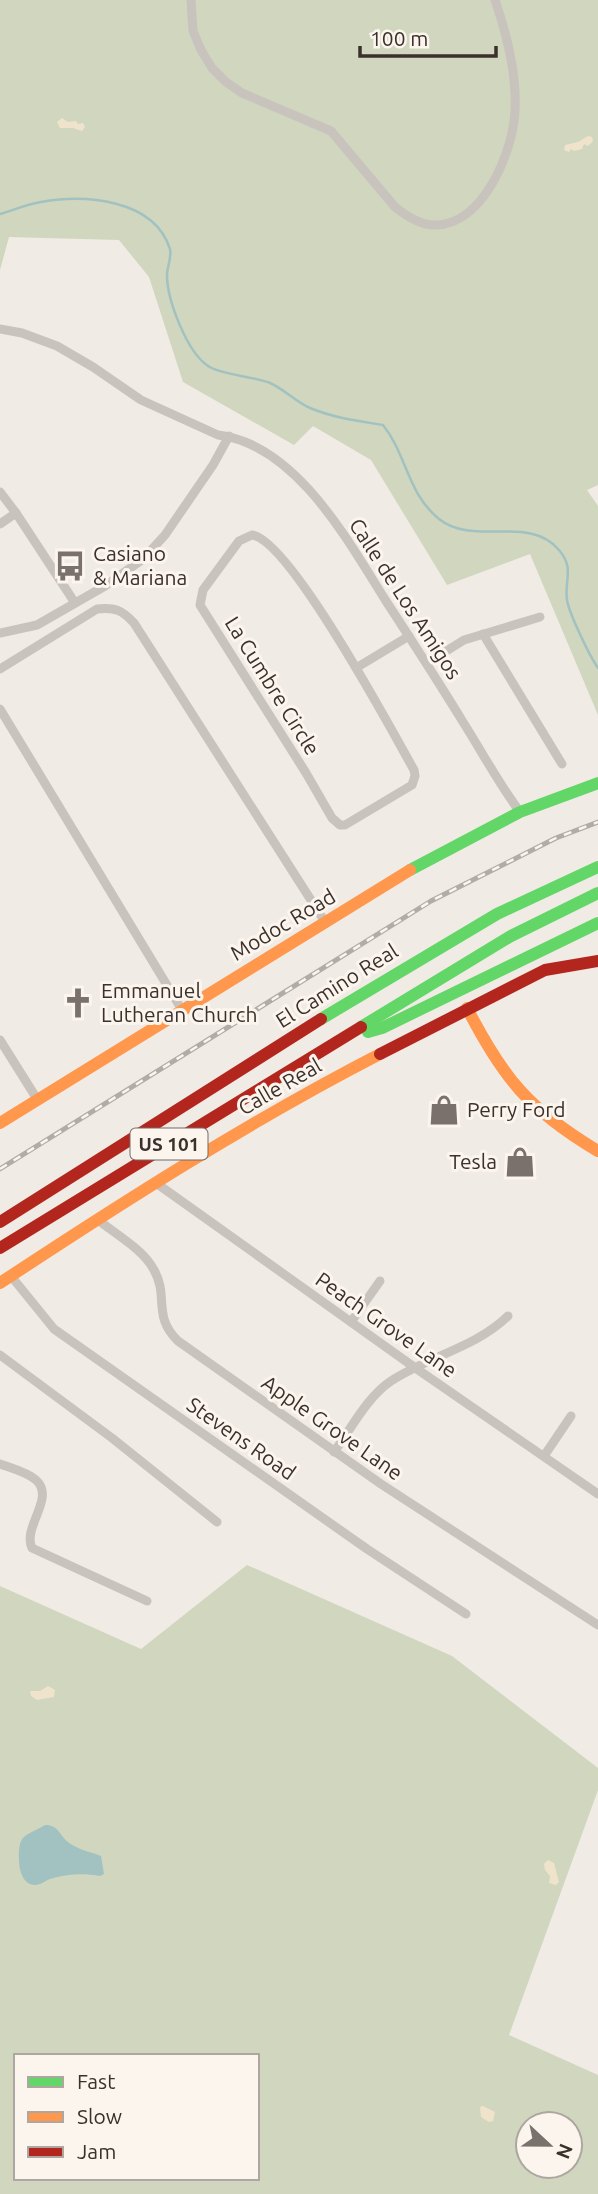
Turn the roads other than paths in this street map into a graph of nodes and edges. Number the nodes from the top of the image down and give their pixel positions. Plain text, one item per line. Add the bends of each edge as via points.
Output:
1 (191, 0) edge
2 (495, 0) edge
3 (0, 328) edge
4 (229, 436) junction
5 (0, 492) edge
6 (16, 513) junction
7 (0, 524) edge
8 (75, 603) junction
9 (540, 617) dead end
10 (0, 633) edge
11 (483, 634) junction
12 (409, 636) junction
13 (427, 663) junction
14 (356, 668) junction
15 (0, 669) edge
16 (0, 709) edge
17 (562, 764) dead end
18 (598, 783) edge
19 (520, 812) junction
20 (598, 867) edge
21 (598, 893) edge
22 (325, 922) junction
23 (598, 923) edge
24 (598, 961) edge
25 (467, 1008) junction
26 (182, 1010) junction
27 (0, 1040) edge
28 (339, 1042) junction
29 (37, 1100) junction
30 (0, 1123) edge
31 (598, 1151) edge
32 (156, 1183) junction
33 (97, 1219) junction
34 (0, 1222) edge
35 (0, 1248) edge
36 (6, 1280) edge
37 (380, 1281) dead end
38 (508, 1315) dead end
39 (351, 1322) junction
40 (0, 1355) edge
41 (414, 1367) junction
42 (572, 1416) dead end
43 (334, 1452) junction
44 (544, 1456) junction
45 (0, 1464) edge
46 (598, 1494) edge
47 (217, 1522) dead end
48 (147, 1601) dead end
49 (466, 1614) dead end
50 (598, 1625) edge

1 - 2 street via 193,31 201,50 226,82 331,131 395,207 431,225 470,211 491,186 510,144 516,98
3 - 4 street, Calle de Los Amigos via 57,346 141,400
4 - 8 street via 157,546
4 - 12 street, Calle de Los Amigos via 269,455 312,493
5 - 6 street
6 - 7 street
6 - 8 street
8 - 10 street via 37,625
9 - 11 street
11 - 13 street
11 - 17 street
12 - 13 street, Calle de Los Amigos
12 - 14 street
13 - 19 street, Calle de Los Amigos
14 - 14 street, La Cumbre Circle via 300,580 273,547 257,535 239,541 203,590 200,605 340,825 407,789 415,776
15 - 22 street via 97,609 123,611
16 - 26 street
18 - 19 main road, Modoc Road
19 - 22 main road, Modoc Road via 410,870
20 - 34 main road, El Camino Real / US 101 via 431,951
21 - 28 main road, US 101 via 511,936
22 - 26 main road, Modoc Road
23 - 28 main road via 382,1028
24 - 25 main road, Calle Real via 545,970
25 - 31 main road via 497,1063 527,1100
25 - 32 main road, Calle Real via 312,1089
26 - 29 main road, Modoc Road
27 - 29 street
28 - 35 main road, US 101
29 - 30 main road, Modoc Road
32 - 33 main road, Calle Real
32 - 39 street, Peach Grove Lane
33 - 36 main road, Calle Real
33 - 43 street, Apple Grove Lane via 154,1269 161,1290 162,1318 171,1335
36 - 49 street, Stevens Road via 54,1329
37 - 39 street
38 - 41 street via 482,1337
39 - 41 street, Peach Grove Lane
40 - 47 street
41 - 43 street via 379,1391
41 - 44 street, Peach Grove Lane
42 - 44 street
43 - 50 street, Apple Grove Lane
44 - 46 street, Peach Grove Lane
45 - 48 street via 34,1477 40,1485 42,1499 29,1540 32,1548

